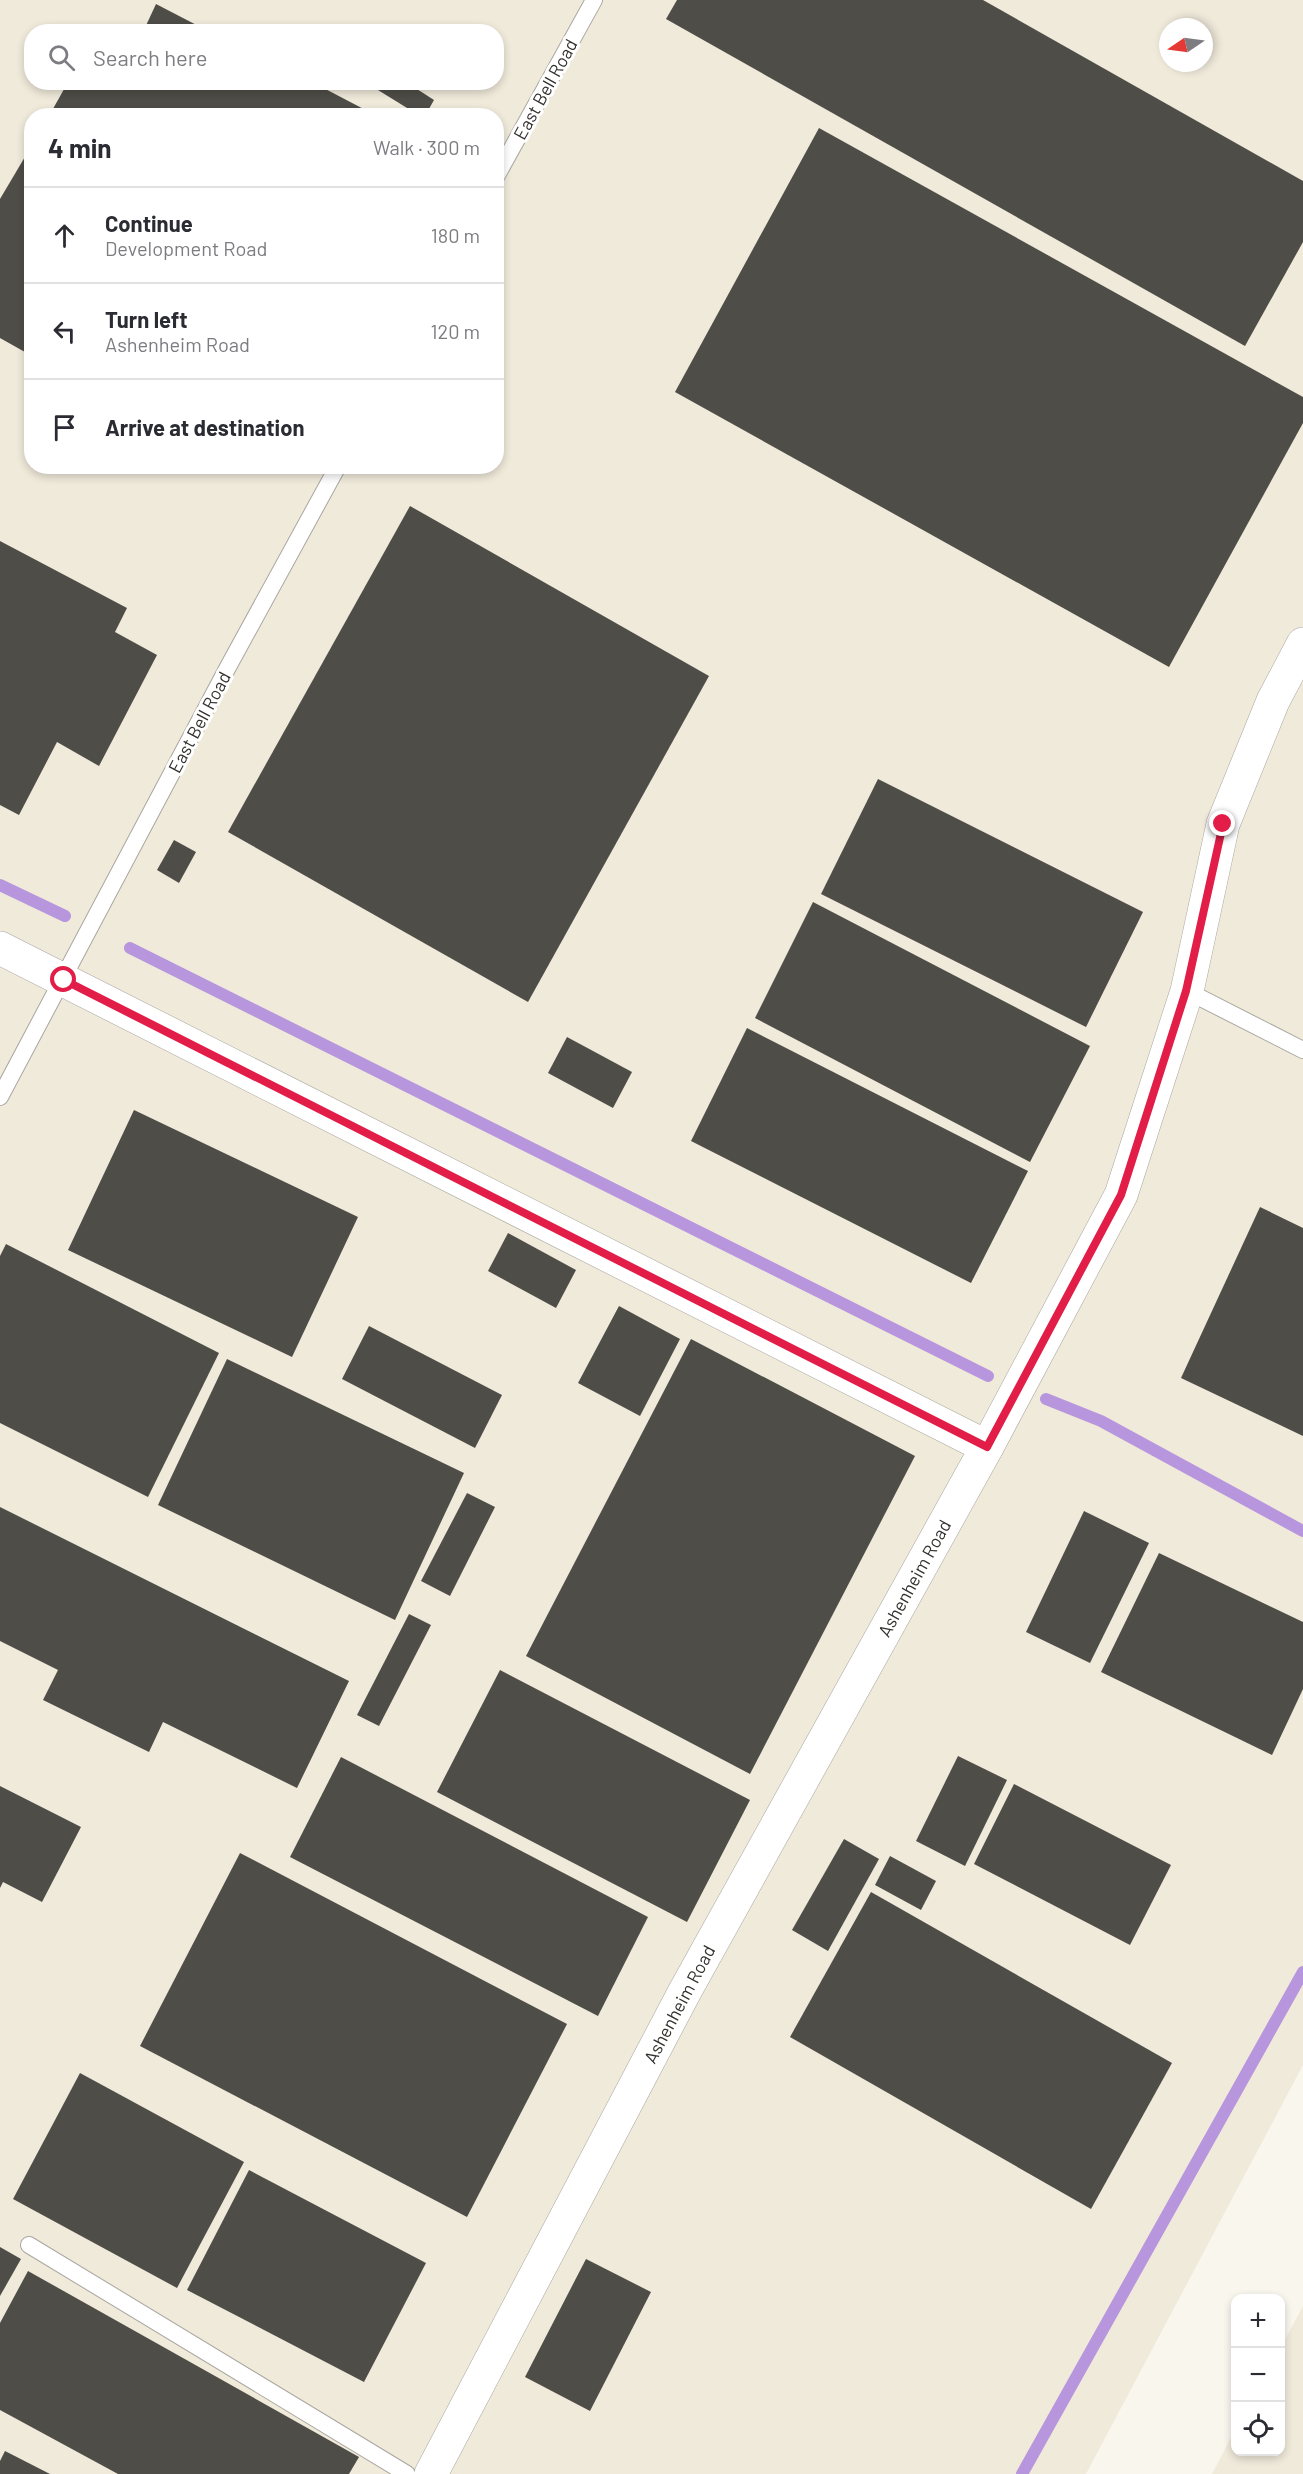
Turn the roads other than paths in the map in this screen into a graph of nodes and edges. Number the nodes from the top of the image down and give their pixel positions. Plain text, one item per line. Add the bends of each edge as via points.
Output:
1 (594, 0) edge
2 (504, 163) edge
3 (334, 474) edge
4 (1303, 644) edge
5 (0, 948) edge
6 (64, 980) junction
7 (1186, 991) junction
8 (1303, 1050) edge
9 (0, 1097) edge
10 (987, 1447) junction
11 (29, 2245) dead end
12 (407, 2474) edge
13 (431, 2474) edge

1 - 2 lane, East Bell Road
3 - 6 lane, East Bell Road
4 - 7 street, Ashenheim Road via 1273,700 1223,824
5 - 6 street
6 - 9 lane, East Bell Road
6 - 10 street
7 - 8 lane
7 - 10 street, Ashenheim Road via 1121,1195
10 - 13 street, Ashenheim Road via 685,1991
11 - 12 lane

